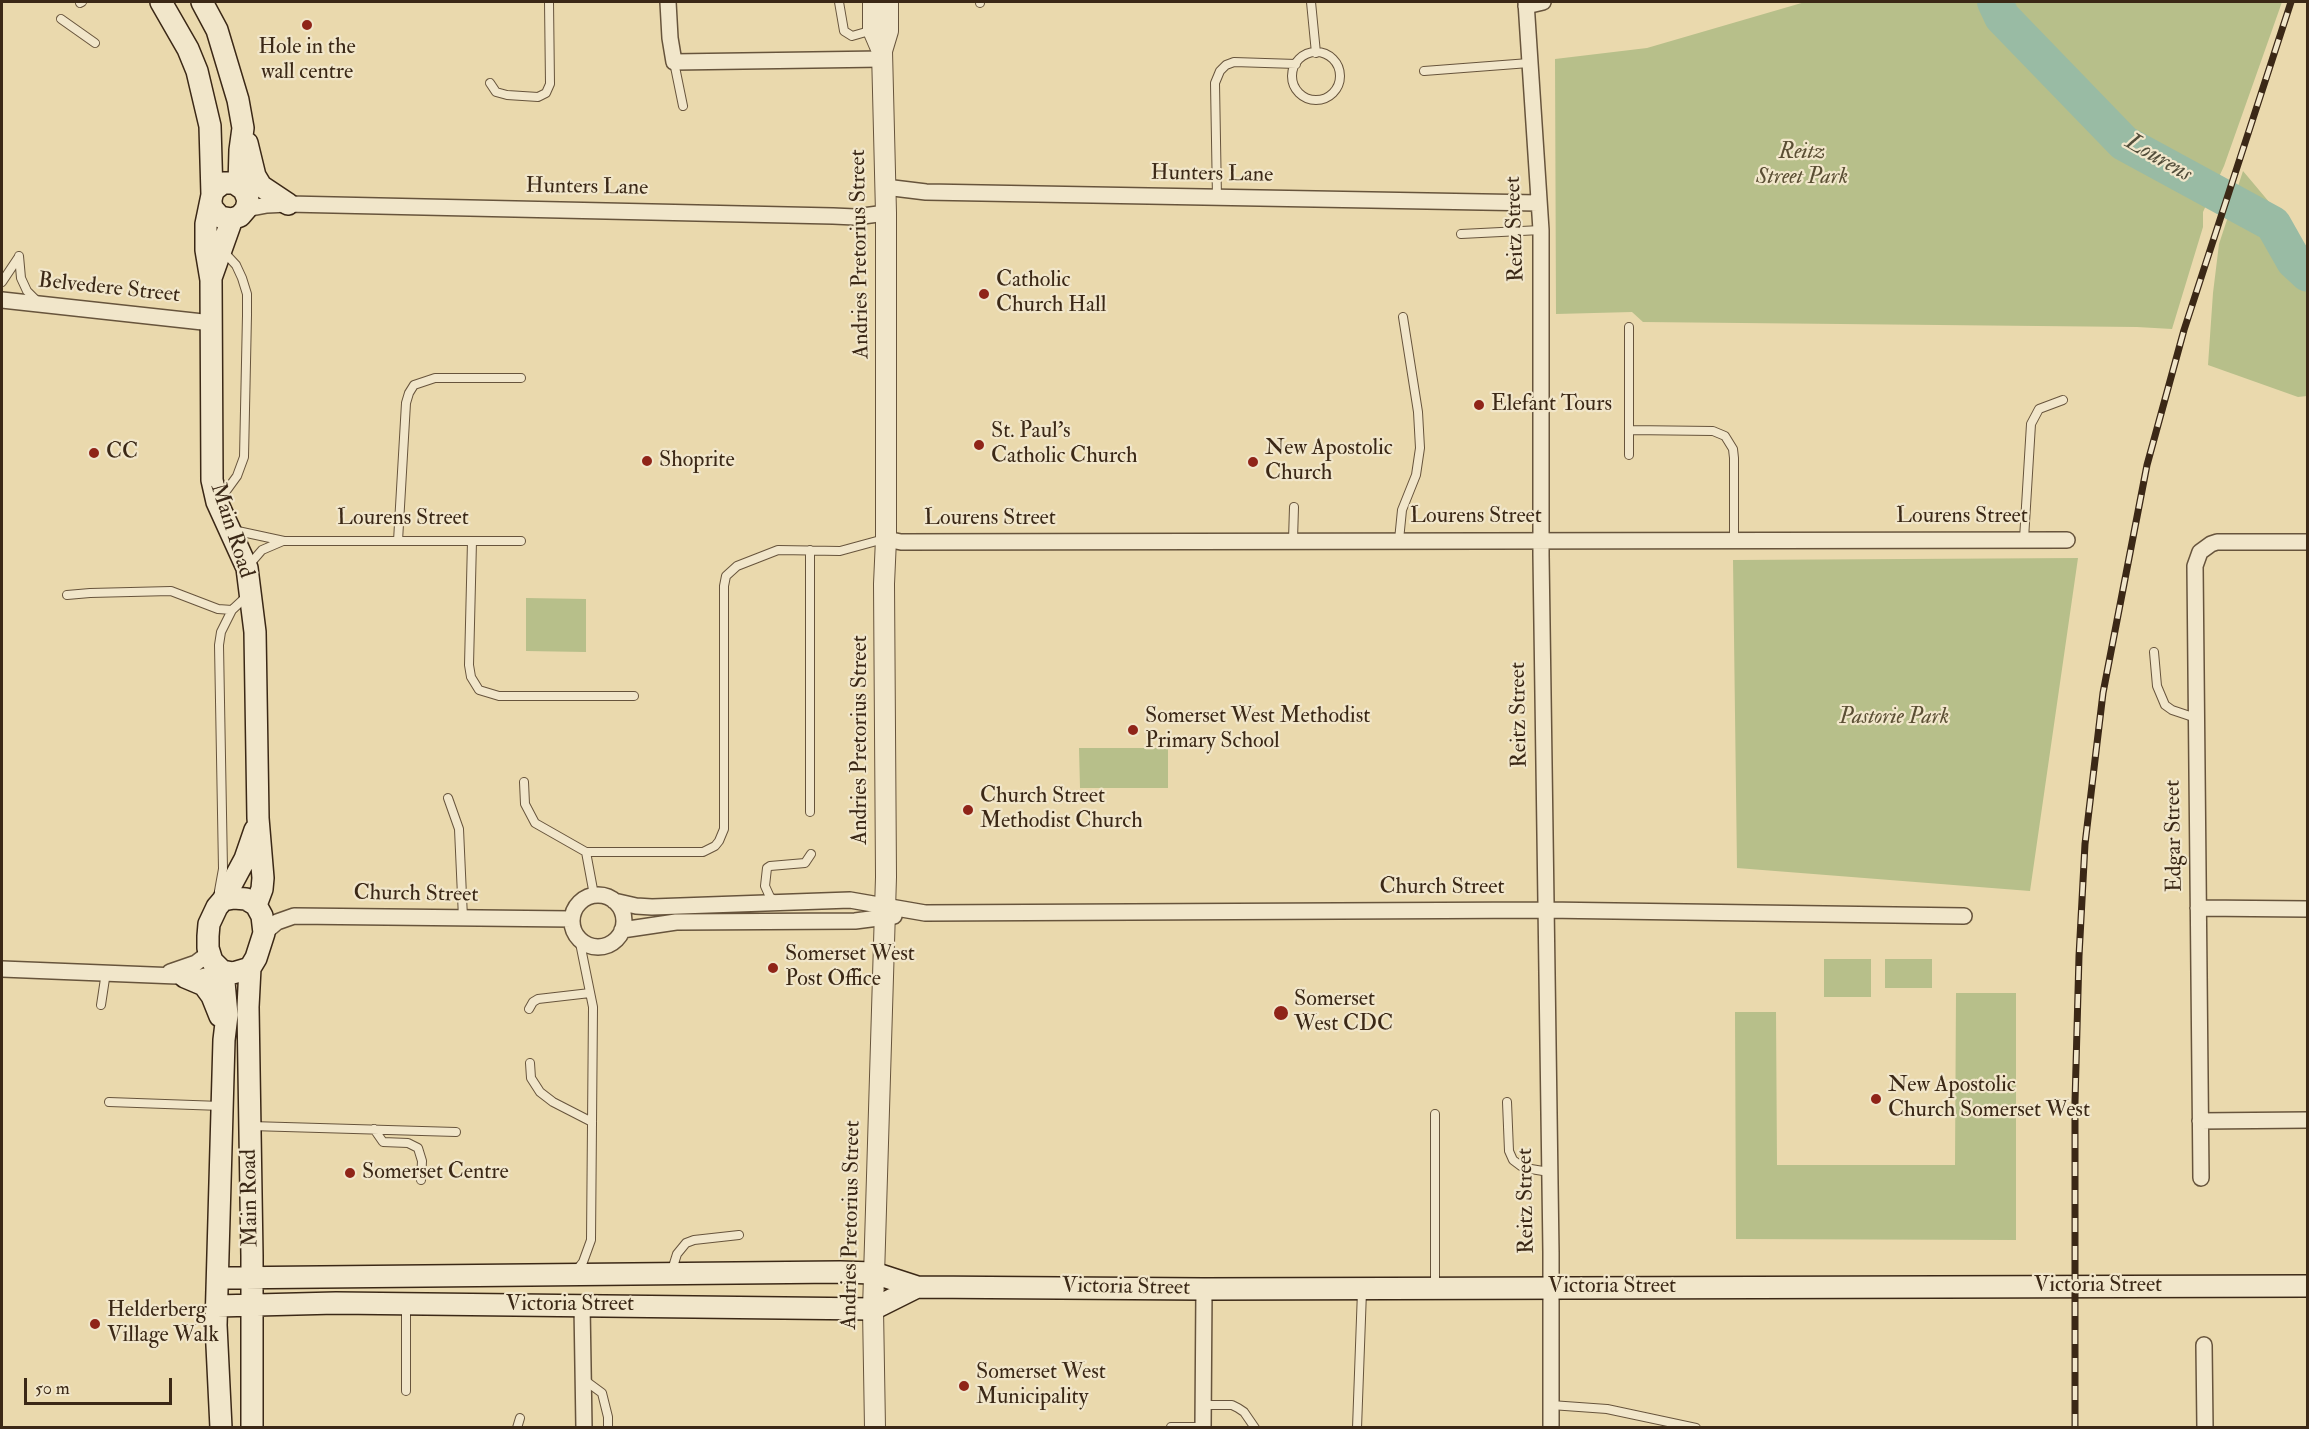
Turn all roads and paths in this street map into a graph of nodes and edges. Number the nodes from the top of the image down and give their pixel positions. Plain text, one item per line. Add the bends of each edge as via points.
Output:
1 (161, 2) edge
2 (202, 2) edge
3 (549, 2) edge
4 (668, 2) edge
5 (839, 2) edge
6 (873, 2) edge
7 (888, 2) edge
8 (1311, 2) edge
9 (1543, 2) edge
10 (1526, 4) edge
11 (62, 19) dead end
12 (873, 30) junction
13 (95, 43) dead end
14 (1316, 52) junction
15 (882, 55) junction
16 (673, 57) junction
17 (1529, 63) junction
18 (1296, 64) junction
19 (1424, 71) dead end
20 (490, 83) dead end
21 (683, 106) dead end
22 (243, 128) junction
23 (885, 187) junction
24 (1217, 198) junction
25 (211, 199) junction
26 (240, 201) junction
27 (1538, 203) junction
28 (288, 204) junction
29 (886, 213) junction
30 (1540, 230) junction
31 (1461, 234) dead end
32 (222, 249) junction
33 (211, 280) junction
34 (2, 282) edge
35 (6, 301) edge
36 (41, 305) junction
37 (1403, 317) dead end
38 (212, 323) junction
39 (1629, 327) dead end
40 (521, 378) dead end
41 (2063, 400) dead end
42 (1629, 430) junction
43 (1629, 455) dead end
44 (217, 502) junction
45 (1294, 507) dead end
46 (230, 530) junction
47 (886, 539) junction
48 (1734, 539) junction
49 (2024, 539) junction
50 (1293, 540) junction
51 (1399, 540) junction
52 (1542, 540) junction
53 (2067, 540) dead end
54 (284, 541) junction
55 (399, 541) junction
56 (472, 541) junction
57 (521, 542) dead end
58 (2307, 542) edge
59 (810, 550) junction
60 (247, 568) junction
61 (250, 592) junction
62 (68, 595) dead end
63 (232, 610) junction
64 (2154, 652) dead end
65 (634, 696) dead end
66 (2196, 718) junction
67 (524, 782) dead end
68 (448, 798) dead end
69 (810, 812) dead end
70 (258, 818) junction
71 (586, 852) junction
72 (811, 854) dead end
73 (594, 895) junction
74 (614, 901) junction
75 (780, 902) junction
76 (220, 904) junction
77 (256, 905) junction
78 (2198, 908) junction
79 (2307, 909) edge
80 (1545, 910) junction
81 (885, 912) junction
82 (1964, 916) dead end
83 (463, 918) junction
84 (572, 919) junction
85 (622, 930) junction
86 (264, 933) junction
87 (579, 938) junction
88 (208, 948) junction
89 (250, 968) junction
90 (2, 969) edge
91 (222, 971) junction
92 (106, 972) junction
93 (162, 974) junction
94 (184, 977) junction
95 (590, 993) junction
96 (101, 1005) dead end
97 (529, 1009) dead end
98 (224, 1040) junction
99 (530, 1063) dead end
100 (110, 1102) dead end
101 (1507, 1102) dead end
102 (222, 1106) junction
103 (1435, 1114) dead end
104 (2307, 1120) edge
105 (2200, 1121) junction
106 (592, 1122) junction
107 (250, 1126) junction
108 (374, 1129) junction
109 (456, 1132) dead end
110 (1549, 1172) junction
111 (2201, 1178) dead end
112 (421, 1180) dead end
113 (739, 1235) dead end
114 (874, 1273) junction
115 (670, 1274) junction
116 (570, 1276) junction
117 (218, 1278) junction
118 (251, 1278) junction
119 (2307, 1286) edge
120 (917, 1287) junction
121 (1362, 1288) junction
122 (1435, 1288) junction
123 (1550, 1288) junction
124 (1204, 1289) junction
125 (406, 1304) junction
126 (582, 1305) junction
127 (217, 1306) junction
128 (251, 1306) junction
129 (873, 1309) junction
130 (2204, 1345) dead end
131 (584, 1379) junction
132 (406, 1391) dead end
133 (1203, 1405) junction
134 (1551, 1405) junction
135 (520, 1418) dead end
136 (1171, 1427) edge
137 (1203, 1427) edge
138 (221, 1428) edge
139 (252, 1428) edge
140 (517, 1428) edge
141 (584, 1428) edge
142 (608, 1428) edge
143 (875, 1428) edge
144 (1255, 1428) edge
145 (1357, 1428) edge
146 (1551, 1428) edge
147 (1696, 1428) edge
148 (2205, 1428) edge

1 - 25 main road, Main Road via 197,71 210,126
2 - 22 main road, Main Road via 217,30 232,76
3 - 20 lane via 550,84 546,93 538,97 507,95 496,92
4 - 16 street
5 - 12 lane via 842,25 848,34
6 - 12 street, Andries Pretorius Street
7 - 15 street, Andries Pretorius Street via 888,31
8 - 14 lane
9 - 10 street
10 - 17 street, Reitz Street
11 - 13 lane
12 - 15 street, Andries Pretorius Street
14 - 18 lane
14 - 18 lane via 1337,64 1340,81 1332,95 1316,100 1301,95 1293,80
15 - 16 street
15 - 23 street, Andries Pretorius Street
16 - 21 lane
17 - 19 lane
17 - 27 street, Reitz Street
18 - 24 lane via 1234,62 1218,75
22 - 26 main road, Main Road
22 - 28 main road via 255,176 261,186
23 - 24 street, Hunters Lane via 926,192
23 - 29 street, Andries Pretorius Street
24 - 27 street, Hunters Lane
25 - 26 main road via 220,217
25 - 26 main road via 223,183 234,183
25 - 33 main road, Main Road via 206,249
26 - 28 street, Hunters Lane
26 - 32 main road, Main Road
27 - 30 street, Reitz Street
28 - 29 street, Hunters Lane via 855,217
29 - 47 street, Andries Pretorius Street
30 - 31 lane
30 - 52 street, Reitz Street
32 - 33 main road, Main Road
32 - 44 lane via 242,278 247,294 247,327 244,457 237,476
33 - 38 main road, Main Road
34 - 36 lane via 19,256 21,278
35 - 36 street, Belvedere Street
36 - 38 street, Belvedere Street
37 - 51 lane via 1420,448 1416,475 1402,510
38 - 44 main road, Main Road via 212,480
39 - 42 lane
40 - 55 lane via 435,378 414,385 406,402
41 - 49 lane via 2039,409 2031,424
42 - 43 lane
42 - 48 lane via 1713,431 1725,436 1734,458
44 - 46 main road, Main Road
45 - 50 lane
46 - 54 lane, Lourens Street
46 - 60 main road, Main Road
47 - 50 street, Lourens Street
47 - 59 lane via 840,551
47 - 81 street, Andries Pretorius Street
48 - 49 street, Lourens Street
48 - 52 street, Lourens Street
49 - 53 street, Lourens Street
50 - 51 street, Lourens Street
51 - 52 street, Lourens Street
52 - 80 street, Reitz Street
54 - 55 lane, Lourens Street
54 - 60 lane, Lourens Street via 262,550
55 - 56 lane, Lourens Street
56 - 57 lane, Lourens Street
56 - 65 lane via 469,665 479,690 499,696
58 - 66 street, Edgar Street via 2217,542 2200,552 2195,566
59 - 69 lane
59 - 71 lane via 778,550 736,566 724,580 724,829 719,841 709,850 696,852
60 - 61 main road, Main Road
61 - 63 lane
61 - 70 main road, Main Road via 255,632
62 - 63 lane via 171,591
63 - 76 lane via 219,645 223,868
64 - 66 lane via 2157,686 2165,705
66 - 78 street, Edgar Street
67 - 71 lane via 525,804 535,823
68 - 83 lane via 459,828
70 - 76 main road, Main Road via 250,849
70 - 77 main road, Main Road via 263,878
71 - 73 lane
72 - 75 lane via 805,863 767,868 767,892
73 - 74 street, Church Street
73 - 84 street via 581,901
74 - 75 street, Church Street via 652,907
74 - 85 street via 622,914
75 - 81 street, Church Street via 850,900
76 - 77 main road via 240,898
76 - 88 main road via 209,924
77 - 86 main road via 261,911
78 - 79 street
78 - 105 street, Edgar Street
80 - 81 street, Church Street
80 - 82 street, Church Street
80 - 110 street, Reitz Street
81 - 85 street, Church Street via 855,921 676,922
81 - 114 street, Andries Pretorius Street
83 - 84 street, Church Street
83 - 86 street, Church Street via 294,916 277,922
84 - 87 street
85 - 87 street, Church Street via 616,939 603,946 587,944
86 - 89 main road
87 - 95 lane
88 - 91 main road via 212,961
88 - 93 street via 196,963
89 - 91 main road via 241,972
89 - 107 main road, Main Road
90 - 92 street
91 - 94 street
91 - 98 main road, Main Road via 227,1015
92 - 93 street
92 - 96 lane
93 - 94 street
94 - 98 main road via 204,985 212,996
95 - 97 lane via 538,999
95 - 106 lane
98 - 102 main road, Main Road
99 - 106 lane via 531,1078 540,1092
100 - 102 lane
101 - 110 lane via 1509,1151 1513,1160
102 - 117 main road, Main Road
103 - 122 lane
104 - 105 street
105 - 111 street, Edgar Street
106 - 116 lane via 591,1240 583,1262
107 - 108 lane
107 - 118 main road, Main Road
108 - 109 lane
108 - 112 lane via 383,1142 408,1143 418,1148
110 - 123 street, Reitz Street
113 - 115 lane via 686,1243
114 - 115 main road, Victoria Street
114 - 120 main road, Victoria Street
114 - 129 street, Andries Pretorius Street
115 - 116 main road, Victoria Street
116 - 118 main road, Victoria Street
117 - 118 main road, Victoria Street
117 - 127 main road, Main Road
118 - 128 main road, Main Road
119 - 123 main road, Victoria Street
120 - 124 main road, Victoria Street
120 - 129 main road, Victoria Street
121 - 122 main road, Victoria Street
121 - 124 main road, Victoria Street
121 - 145 lane
122 - 123 main road, Victoria Street
123 - 134 street, Reitz Street
124 - 133 street
125 - 126 main road, Victoria Street
125 - 128 main road, Victoria Street
125 - 132 lane
126 - 129 main road, Victoria Street
126 - 131 street
127 - 128 main road, Victoria Street
127 - 138 main road, Main Road
128 - 139 main road, Main Road
129 - 143 street, Andries Pretorius Street
130 - 148 street
131 - 141 street
131 - 142 lane via 602,1392
133 - 137 street
133 - 144 lane via 1232,1405 1244,1412
134 - 146 street, Reitz Street
134 - 147 lane via 1607,1409
135 - 140 lane
136 - 137 lane

